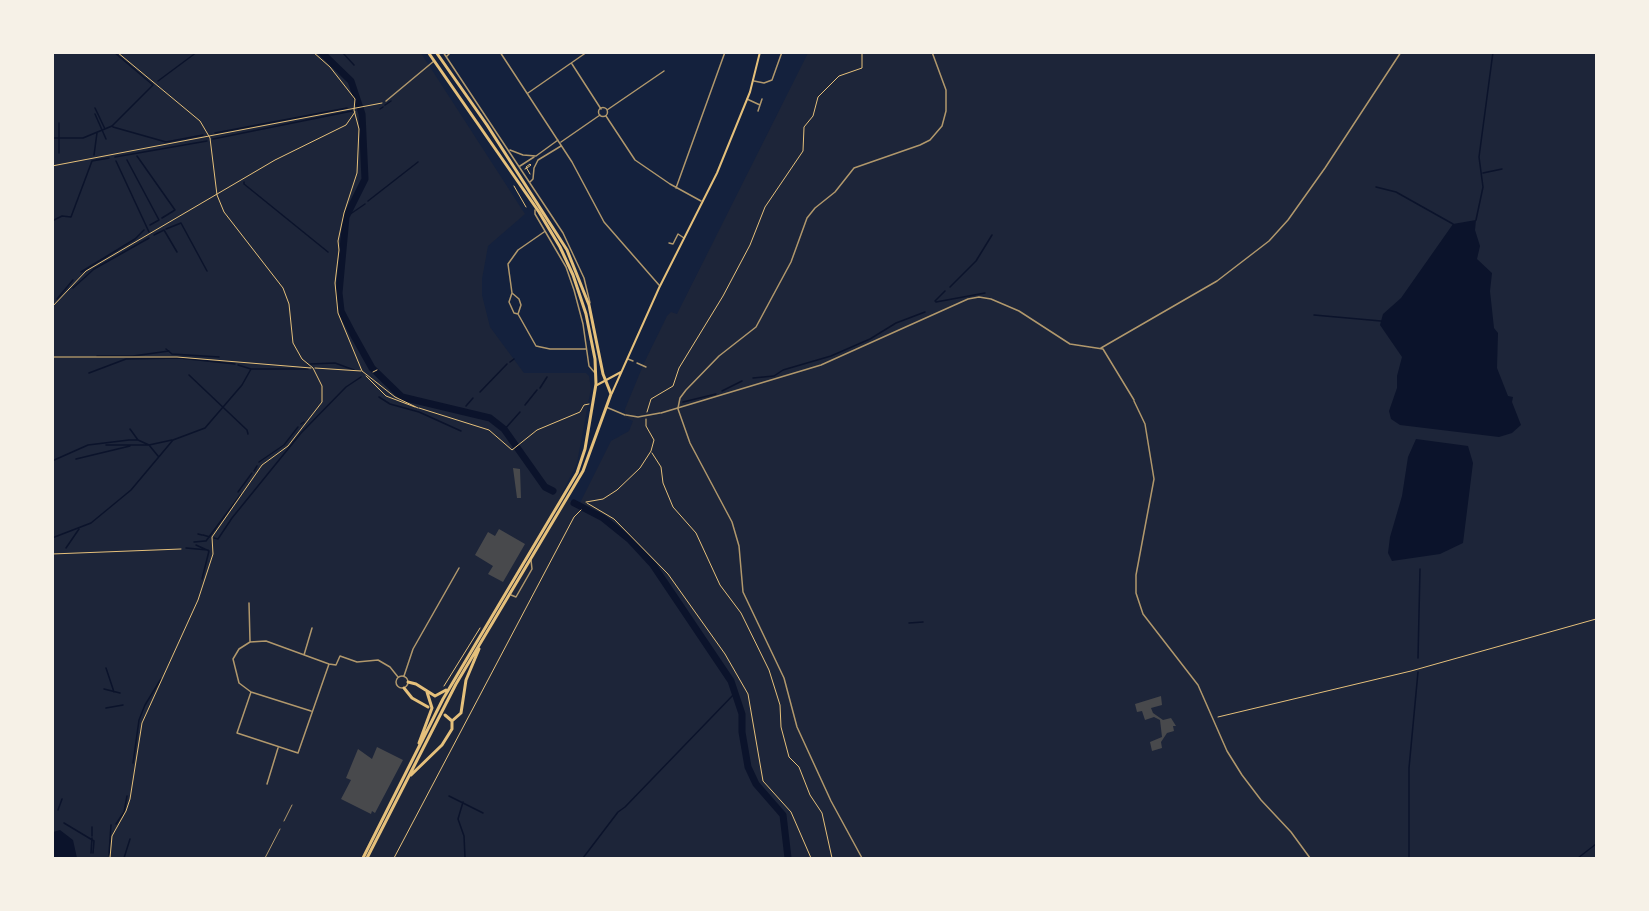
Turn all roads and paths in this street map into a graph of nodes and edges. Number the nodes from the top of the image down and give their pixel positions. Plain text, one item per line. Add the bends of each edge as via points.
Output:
1 (117, 52) edge
2 (313, 52) edge
3 (428, 52) edge
4 (436, 52) edge
5 (443, 52) edge
6 (451, 52) edge
7 (500, 52) edge
8 (587, 52) edge
9 (725, 52) edge
10 (760, 52) edge
11 (782, 52) edge
12 (862, 52) edge
13 (932, 52) edge
14 (1401, 52) edge
15 (446, 57) junction
16 (435, 61) junction
17 (571, 63) junction
18 (664, 71) dead end
19 (753, 81) junction
20 (528, 93) junction
21 (747, 99) junction
22 (762, 99) dead end
23 (386, 101) joint
24 (760, 105) junction
25 (601, 109) junction
26 (355, 110) junction
27 (607, 110) junction
28 (758, 111) dead end
29 (600, 115) junction
30 (606, 116) junction
31 (210, 138) junction
32 (560, 143) junction
33 (509, 151) junction
34 (536, 156) junction
35 (52, 166) edge
36 (520, 166) junction
37 (524, 170) dead end
38 (531, 176) dead end
39 (530, 181) junction
40 (512, 187) dead end
41 (676, 188) junction
42 (217, 195) junction
43 (703, 202) junction
44 (526, 207) dead end
45 (536, 208) junction
46 (678, 230) dead end
47 (545, 231) junction
48 (678, 234) junction
49 (685, 238) junction
50 (669, 243) dead end
51 (660, 286) junction
52 (512, 293) junction
53 (588, 305) junction
54 (52, 307) edge
55 (518, 314) junction
56 (1100, 348) junction
57 (587, 349) junction
58 (52, 357) edge
59 (627, 358) junction
60 (633, 361) dead end
61 (638, 363) dead end
62 (646, 367) dead end
63 (313, 368) junction
64 (622, 369) junction
65 (377, 370) dead end
66 (361, 371) dead end
67 (373, 372) dead end
68 (596, 374) junction
69 (606, 380) junction
70 (595, 389) junction
71 (1137, 394) dead end
72 (611, 396) junction
73 (1132, 396) junction
74 (588, 404) dead end
75 (606, 407) junction
76 (678, 408) junction
77 (646, 415) junction
78 (651, 451) junction
79 (579, 474) junction
80 (581, 510) dead end
81 (181, 549) dead end
82 (52, 554) edge
83 (459, 568) dead end
84 (249, 603) dead end
85 (1596, 619) edge
86 (312, 628) dead end
87 (486, 634) junction
88 (250, 642) junction
89 (304, 655) junction
90 (329, 664) junction
91 (404, 676) junction
92 (398, 677) junction
93 (408, 682) junction
94 (450, 687) junction
95 (404, 688) junction
96 (251, 692) junction
97 (427, 692) junction
98 (441, 706) junction
99 (428, 707) dead end
100 (312, 712) junction
101 (445, 715) dead end
102 (1214, 718) junction
103 (452, 721) junction
104 (431, 728) junction
105 (278, 747) junction
106 (418, 748) junction
107 (406, 781) junction
108 (267, 784) dead end
109 (292, 806) dead end
110 (284, 821) dead end
111 (280, 829) dead end
112 (110, 858) edge
113 (265, 858) edge
114 (365, 858) edge
115 (394, 858) edge
116 (811, 858) edge
117 (832, 858) edge
118 (862, 858) edge
119 (1310, 858) edge

1 - 31 path via 189,110
2 - 26 path via 347,86 355,99
3 - 16 highway
4 - 53 highway via 553,225 570,256
5 - 15 street
6 - 15 street
7 - 20 street
8 - 17 street
9 - 41 street
10 - 19 main road
11 - 19 street via 770,82
12 - 77 path via 862,68 839,75 818,98 813,116 804,127 803,151 765,207 750,245 679,368 673,386 651,399
13 - 76 street via 946,90 942,126 920,145 854,168 837,190 815,208 756,327 719,356 686,390
14 - 56 street via 1325,168 1269,241 1235,269
15 - 33 street
16 - 23 street
16 - 45 highway
17 - 20 street
17 - 25 street
18 - 27 street
19 - 21 main road
20 - 32 street
21 - 24 street
21 - 43 main road
22 - 24 street
23 - 26 path
24 - 28 street
25 - 27 street
25 - 29 street
26 - 31 path
26 - 42 path via 346,125 275,160
26 - 74 path via 359,129 357,173 342,222 335,283 338,313 366,374 395,397 418,408 489,430 512,450 547,424 578,413
27 - 30 street
29 - 30 street
29 - 32 street
30 - 41 street via 634,160
31 - 35 path
31 - 42 path
32 - 34 street
32 - 39 street via 538,160
32 - 51 street via 604,222
33 - 34 street
33 - 36 street
34 - 36 street
36 - 39 street
37 - 38 path via 528,168 531,164 525,167
39 - 53 street via 570,246 591,300
40 - 44 path
41 - 43 street
42 - 54 path via 86,271
42 - 63 path via 233,225 283,288 289,304 293,343
43 - 49 main road
45 - 47 street via 535,214
45 - 68 highway via 577,285 589,326
46 - 48 street
47 - 52 street via 510,259 507,270
47 - 57 street via 574,290
48 - 49 street
48 - 50 street via 673,244
49 - 51 main road
51 - 59 main road
52 - 55 street via 521,305
52 - 55 street via 511,308
53 - 69 highway
55 - 57 street via 536,346
56 - 73 street via 1107,353
56 - 76 street via 1070,344 1019,311 991,299 974,298 821,365
57 - 68 street via 589,367
58 - 63 path via 177,357
59 - 60 street
59 - 64 main road
61 - 62 street
63 - 66 path
63 - 112 path via 322,386 322,402 288,446 262,465 212,537 213,554 198,600 142,723 130,799 111,836
64 - 69 main road
64 - 72 main road
65 - 67 path
68 - 70 highway
69 - 70 main road
69 - 72 highway
70 - 79 highway
71 - 73 lane
72 - 75 highway
73 - 102 street via 1144,424 1154,479 1139,552 1136,593 1149,625 1191,674
75 - 77 street via 631,417
75 - 79 highway
76 - 77 street
76 - 118 street via 690,443 734,528 743,592 784,678 797,727
77 - 78 path via 646,426 654,440
78 - 116 path via 617,490 603,499 586,502 614,519 668,574 724,654 748,694 763,781 791,812
78 - 117 path via 661,467 673,507 696,533 720,585 741,613 769,670 789,757 799,767 822,813
79 - 87 highway
79 - 94 highway
80 - 115 path
81 - 82 path
83 - 91 street via 413,649
84 - 88 street
85 - 102 path via 1411,671
86 - 89 street
87 - 98 highway
87 - 103 highway via 468,674 461,713
88 - 89 street via 266,641
88 - 96 street via 239,649 232,663 238,683
89 - 90 street
90 - 92 street via 336,665 340,656 363,662 378,660
90 - 100 street
91 - 92 street
91 - 93 street
92 - 95 street via 396,684
93 - 95 street
93 - 97 highway
94 - 97 highway via 439,696
94 - 98 highway
95 - 99 highway
96 - 100 street
96 - 105 street via 237,733
97 - 106 highway via 431,701 428,721
98 - 104 highway
100 - 105 street via 298,753
101 - 103 highway
102 - 119 street via 1242,775
103 - 107 highway via 452,729 442,745
104 - 106 highway
104 - 107 highway
105 - 108 street
106 - 114 highway
107 - 114 highway
109 - 110 lane
111 - 113 lane

